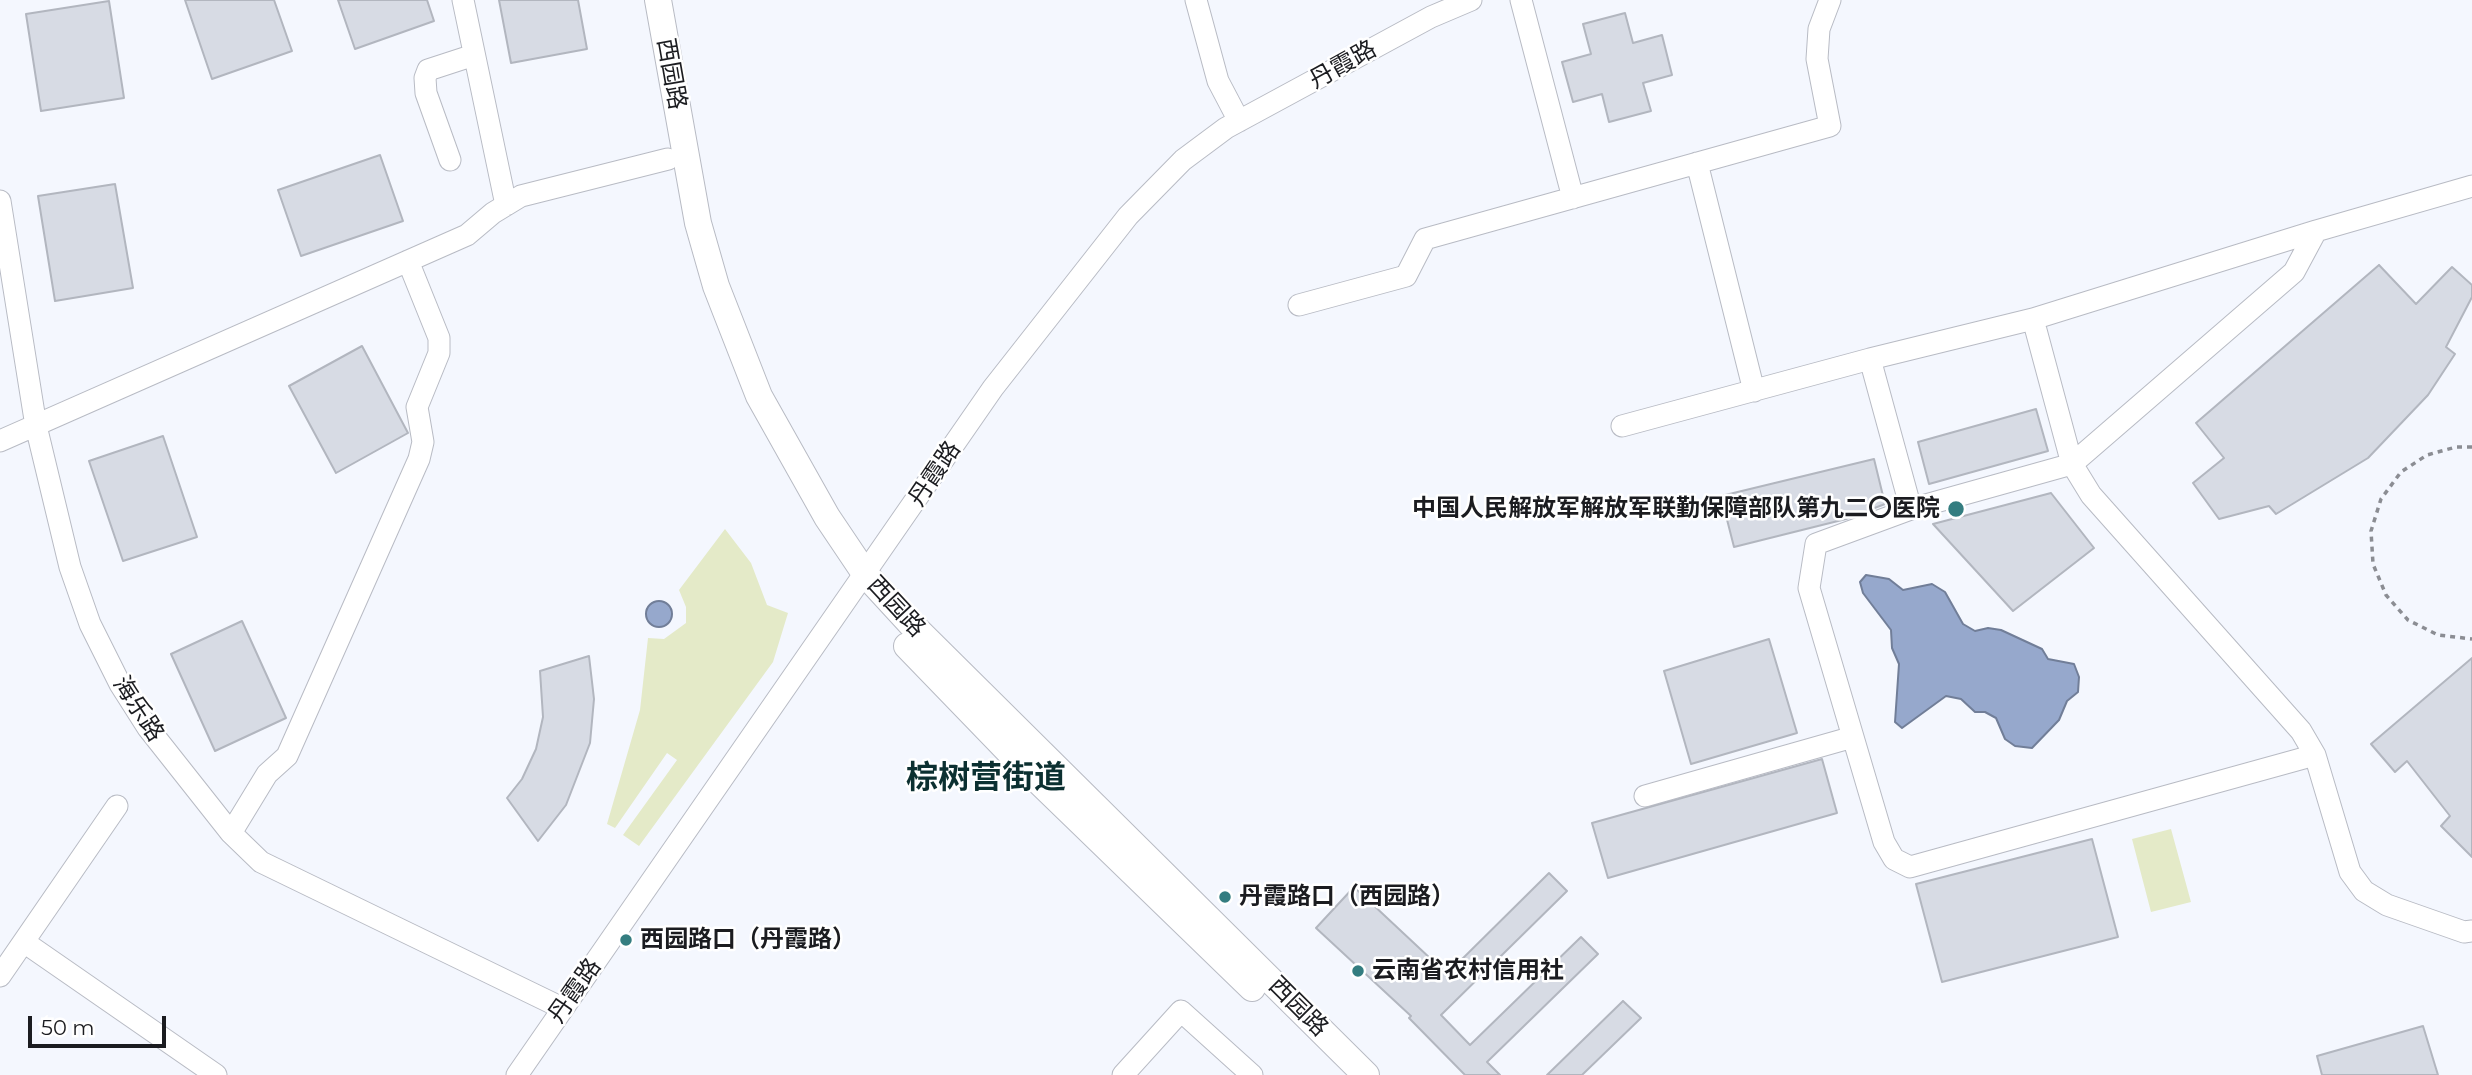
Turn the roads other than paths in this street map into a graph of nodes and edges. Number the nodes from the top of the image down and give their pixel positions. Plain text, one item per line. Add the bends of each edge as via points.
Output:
1 (463, 0) edge
2 (640, 0) edge
3 (658, 0) edge
4 (1196, 0) edge
5 (1471, 0) edge
6 (1521, 0) edge
7 (1830, 0) edge
8 (474, 54) junction
9 (1239, 121) junction
10 (668, 159) junction
11 (450, 160) dead end
12 (1697, 163) junction
13 (2472, 186) edge
14 (1573, 198) junction
15 (0, 201) edge
16 (506, 205) junction
17 (2316, 231) junction
18 (408, 261) junction
19 (1299, 305) dead end
20 (2033, 318) junction
21 (1870, 359) junction
22 (1754, 391) junction
23 (36, 426) junction
24 (1622, 426) dead end
25 (0, 441) edge
26 (2072, 464) junction
27 (1911, 509) junction
28 (861, 583) junction
29 (1853, 737) junction
30 (2315, 755) junction
31 (1644, 796) dead end
32 (117, 807) dead end
33 (231, 833) junction
34 (2472, 931) edge
35 (23, 942) junction
36 (0, 976) edge
37 (562, 1008) junction
38 (216, 1075) edge
39 (517, 1075) edge
40 (1123, 1075) edge
41 (1252, 1075) edge
42 (1340, 1075) edge
43 (1366, 1075) edge

1 - 8 street
2 - 10 main road, 西园路
3 - 28 main road, 西园路 via 698,223 737,345 759,396
4 - 9 street via 1218,81
5 - 9 street, 丹霞路
6 - 14 street
7 - 12 street via 1819,29 1817,59 1830,125
8 - 11 street via 428,70 425,78
8 - 16 street
9 - 28 street, 丹霞路 via 1183,160 1128,216 993,388
10 - 16 street via 584,178 521,196
10 - 28 main road, 西园路 via 680,228 699,292 742,404 811,526
12 - 14 street
12 - 22 street
13 - 17 street
14 - 19 street via 1425,239 1406,276
15 - 23 street, 海乐路
16 - 18 street via 467,235
17 - 20 street
17 - 26 street via 2294,272
18 - 23 street
18 - 33 street via 439,338 439,354 417,408 424,442 287,756 267,774
20 - 21 street
20 - 26 street
21 - 22 street
21 - 27 street
22 - 24 street
23 - 25 street
23 - 33 street, 海乐路 via 90,624 148,728
26 - 27 street
26 - 30 street via 2091,495 2301,731
27 - 29 street via 1816,544 1809,588
28 - 37 street, 丹霞路
28 - 42 main road, 西园路 via 1024,768
28 - 43 main road, 西园路
29 - 30 street via 1884,842 1894,859 1910,867
29 - 31 street
30 - 34 street via 2350,872 2364,891 2387,905
32 - 35 street
33 - 37 street, 海乐路 via 261,862
35 - 36 street
35 - 38 street
37 - 39 street, 丹霞路
40 - 41 street via 1181,1011

